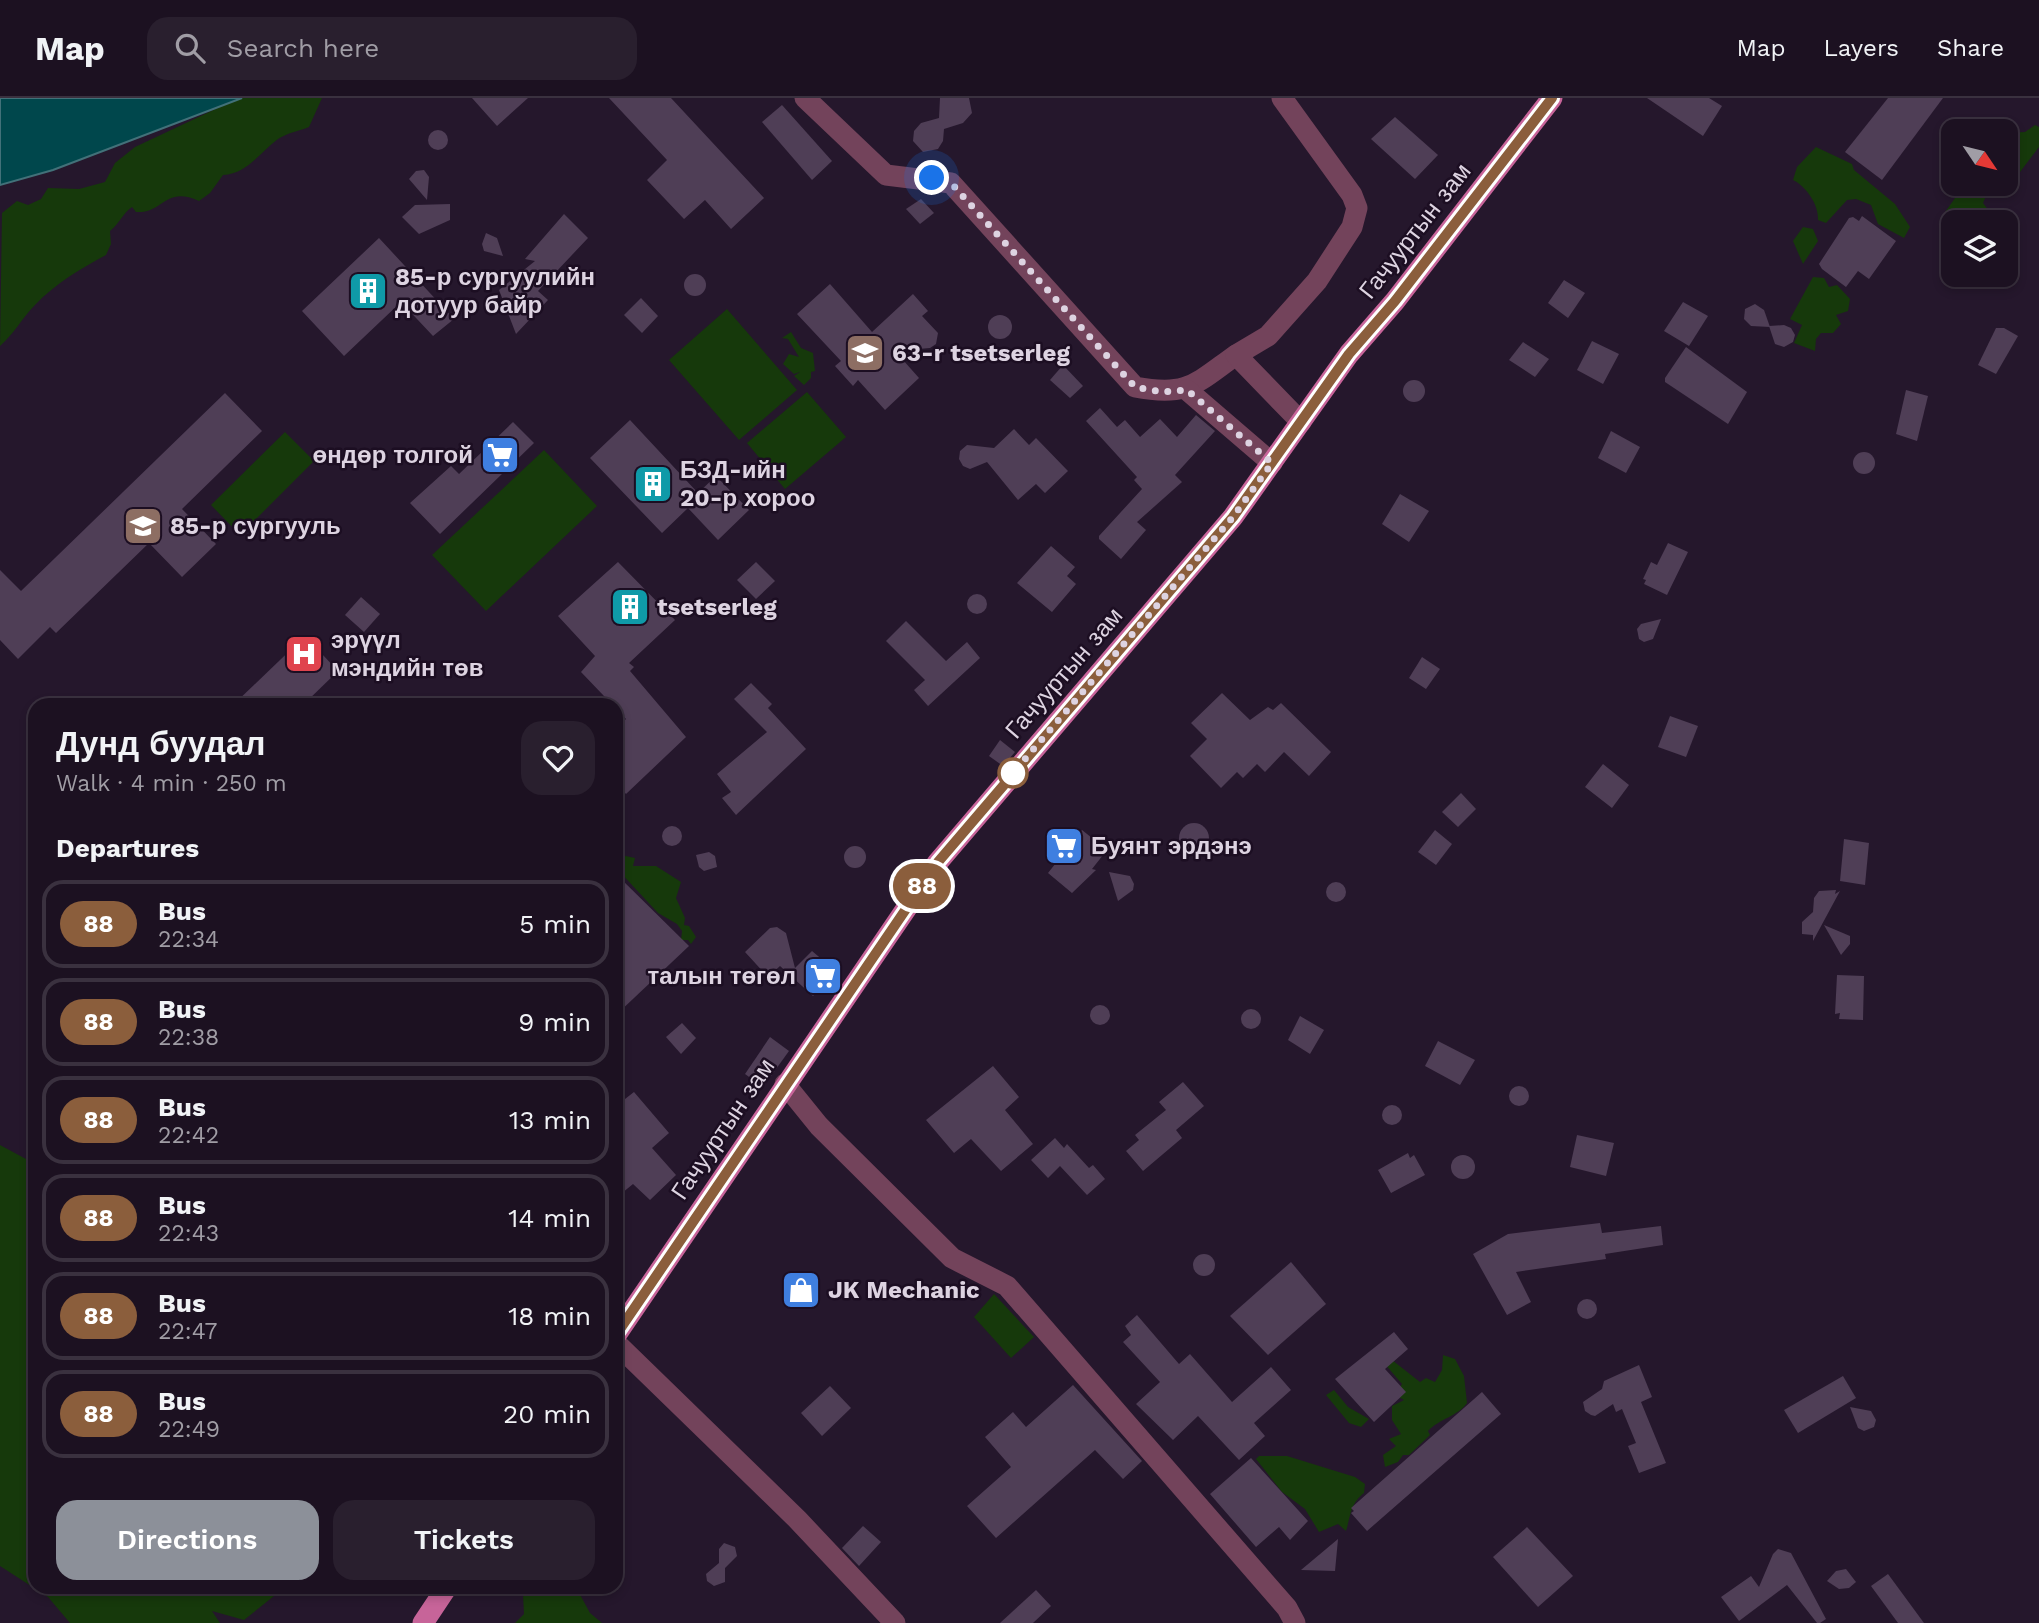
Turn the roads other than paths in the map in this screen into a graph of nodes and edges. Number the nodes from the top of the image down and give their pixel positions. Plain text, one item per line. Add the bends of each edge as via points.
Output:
1 (806, 98) edge
2 (1282, 98) edge
3 (1552, 98) edge
4 (1236, 355) junction
5 (1187, 390) junction
6 (1301, 422) junction
7 (1272, 463) junction
8 (785, 1084) junction
9 (623, 1325) edge
10 (623, 1350) edge
11 (442, 1594) edge
12 (423, 1623) edge
13 (895, 1623) edge
14 (1295, 1623) edge

1 - 5 street via 886,175 951,183 1135,387
2 - 4 street via 1357,208 1352,227 1317,281 1268,336
3 - 6 main road, Гачууртын зам via 1349,354
4 - 5 street
4 - 6 street
5 - 7 street
6 - 7 main road, Гачууртын зам
7 - 8 main road, Гачууртын зам via 1233,517 958,837
8 - 9 main road, Гачууртын зам
8 - 14 street via 819,1126 952,1258 1007,1286 1287,1608
10 - 13 street via 797,1519
11 - 12 main road

